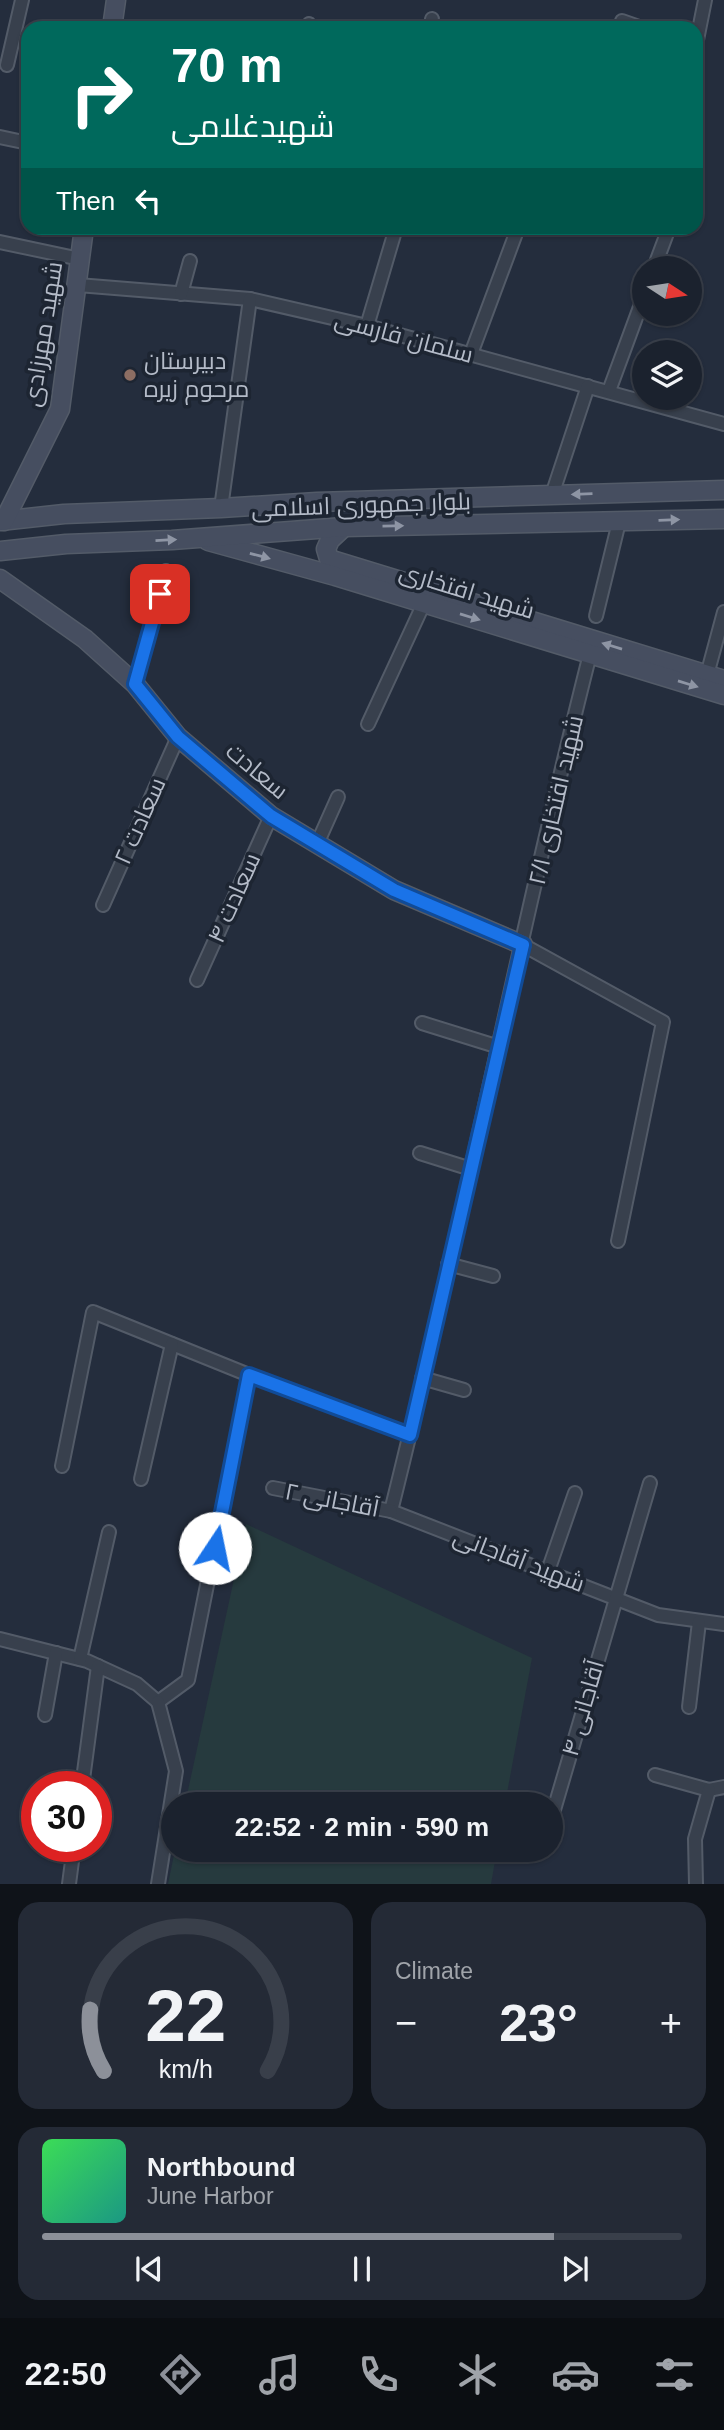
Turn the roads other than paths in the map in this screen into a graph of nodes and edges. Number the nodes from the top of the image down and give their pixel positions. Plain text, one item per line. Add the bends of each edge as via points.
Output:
1 (22, 0) edge
2 (116, 0) edge
3 (705, 0) edge
4 (113, 21) edge
5 (701, 21) edge
6 (7, 65) dead end
7 (0, 137) edge
8 (21, 142) edge
9 (83, 235) edge
10 (394, 235) edge
11 (515, 235) edge
12 (666, 235) edge
13 (0, 242) edge
14 (658, 256) edge
15 (80, 259) junction
16 (190, 261) dead end
17 (78, 285) junction
18 (181, 294) junction
19 (250, 299) junction
20 (367, 326) junction
21 (633, 326) edge
22 (471, 354) junction
23 (588, 386) junction
24 (609, 391) junction
25 (724, 424) edge
26 (724, 490) edge
27 (551, 495) junction
28 (221, 508) junction
29 (126, 512) junction
30 (64, 514) junction
31 (724, 519) edge
32 (2, 521) edge
33 (619, 522) junction
34 (344, 527) junction
35 (194, 538) junction
36 (124, 542) junction
37 (66, 544) junction
38 (0, 551) edge
39 (340, 570) junction
40 (166, 571) dead end
41 (0, 579) edge
42 (424, 603) junction
43 (724, 612) edge
44 (596, 616) dead end
45 (590, 654) junction
46 (715, 677) edge
47 (135, 684) junction
48 (724, 695) edge
49 (368, 724) dead end
50 (178, 737) junction
51 (338, 797) dead end
52 (271, 816) junction
53 (317, 844) junction
54 (103, 905) dead end
55 (523, 945) junction
56 (197, 980) dead end
57 (422, 1023) dead end
58 (499, 1047) junction
59 (420, 1153) dead end
60 (471, 1168) junction
61 (618, 1241) dead end
62 (448, 1264) junction
63 (493, 1276) dead end
64 (172, 1344) junction
65 (249, 1375) junction
66 (422, 1378) junction
67 (464, 1390) dead end
68 (410, 1435) junction
69 (62, 1466) dead end
70 (141, 1479) dead end
71 (650, 1483) dead end
72 (273, 1488) dead end
73 (575, 1493) dead end
74 (391, 1511) junction
75 (109, 1532) dead end
76 (548, 1571) junction
77 (615, 1597) junction
78 (699, 1622) junction
79 (724, 1625) edge
80 (0, 1639) edge
81 (56, 1653) junction
82 (80, 1659) junction
83 (98, 1666) junction
84 (158, 1702) junction
85 (689, 1707) dead end
86 (45, 1715) dead end
87 (84, 1771) edge
88 (655, 1775) dead end
89 (724, 1787) edge
90 (709, 1790) junction
91 (559, 1792) edge
92 (72, 1862) edge
93 (69, 1884) edge
94 (158, 1884) edge
95 (696, 1884) edge

1 - 6 street
2 - 4 street
3 - 5 street
7 - 8 street
9 - 15 street, شهید مهرزادی
10 - 20 street
11 - 22 street
12 - 14 street
13 - 15 street
15 - 17 street, شهید مهرزادی
16 - 18 street
17 - 18 street, سلمان فارسی
17 - 32 street, شهید مهرزادی via 60,409
18 - 19 street, سلمان فارسی
19 - 20 street, سلمان فارسی
19 - 28 street
20 - 22 street, سلمان فارسی
21 - 24 street
22 - 23 street, سلمان فارسی
23 - 24 street, سلمان فارسی
23 - 27 street
24 - 25 street, سلمان فارسی
26 -> 27 street, بلوار جمهوری اسلامی
27 - 28 street, بلوار جمهوری اسلامی
28 - 29 street, بلوار جمهوری اسلامی
29 - 30 street, بلوار جمهوری اسلامی
29 - 36 street via 116,516 111,526 114,536
30 - 32 street, بلوار جمهوری اسلامی
30 - 37 street via 77,528
33 -> 31 street, بلوار جمهوری اسلامی
34 -> 33 street, بلوار جمهوری اسلامی
33 - 44 street
34 - 35 street, بلوار جمهوری اسلامی
34 - 39 street via 326,550
36 -> 35 street, بلوار جمهوری اسلامی
35 -> 39 street, شهید افتخاری
36 - 37 street, بلوار جمهوری اسلامی
37 - 38 street, بلوار جمهوری اسلامی
39 - 42 street, شهید افتخاری
46 -> 39 street
40 - 47 street
41 - 47 street, سعادت via 85,639
42 -> 45 street, شهید افتخاری
42 - 49 street
43 - 46 street
45 -> 48 street, شهید افتخاری
45 - 55 street, شهید افتخاری ۲/۱
47 - 50 street, سعادت
50 - 52 street, سعادت
50 - 54 street, سعادت ۲
51 - 53 street
52 - 53 street, سعادت
52 - 56 street, سعادت ۴
53 - 55 street, سعادت via 394,890
55 - 58 street, شهید افتخاری ۲/۱
55 - 61 street via 663,1022
57 - 58 street
58 - 60 street, شهید افتخاری ۲/۱
59 - 60 street
60 - 62 street, شهید افتخاری ۲/۱
62 - 63 street
62 - 66 street, شهید افتخاری ۲/۱
64 - 65 street
64 - 69 street via 93,1312
64 - 70 street
65 - 68 street
65 - 84 street via 188,1680
66 - 67 street
66 - 68 street, شهید افتخاری ۲/۱
68 - 74 street
71 - 77 street, آقاجانی ۴
72 - 74 street, آقاجانی ۲
73 - 76 street
74 - 76 street, شهید آقاجانی
75 - 82 street
76 - 77 street, شهید آقاجانی
77 - 78 street, شهید آقاجانی via 658,1615
77 - 91 street, آقاجانی ۴
78 - 79 street, شهید آقاجانی
78 - 85 street
80 - 81 street
81 - 82 street
81 - 86 street
82 - 83 street
83 - 84 street via 137,1684
83 - 87 street
84 - 94 street via 176,1771
88 - 90 street
89 - 90 street
90 - 95 street via 695,1839
92 - 93 street

